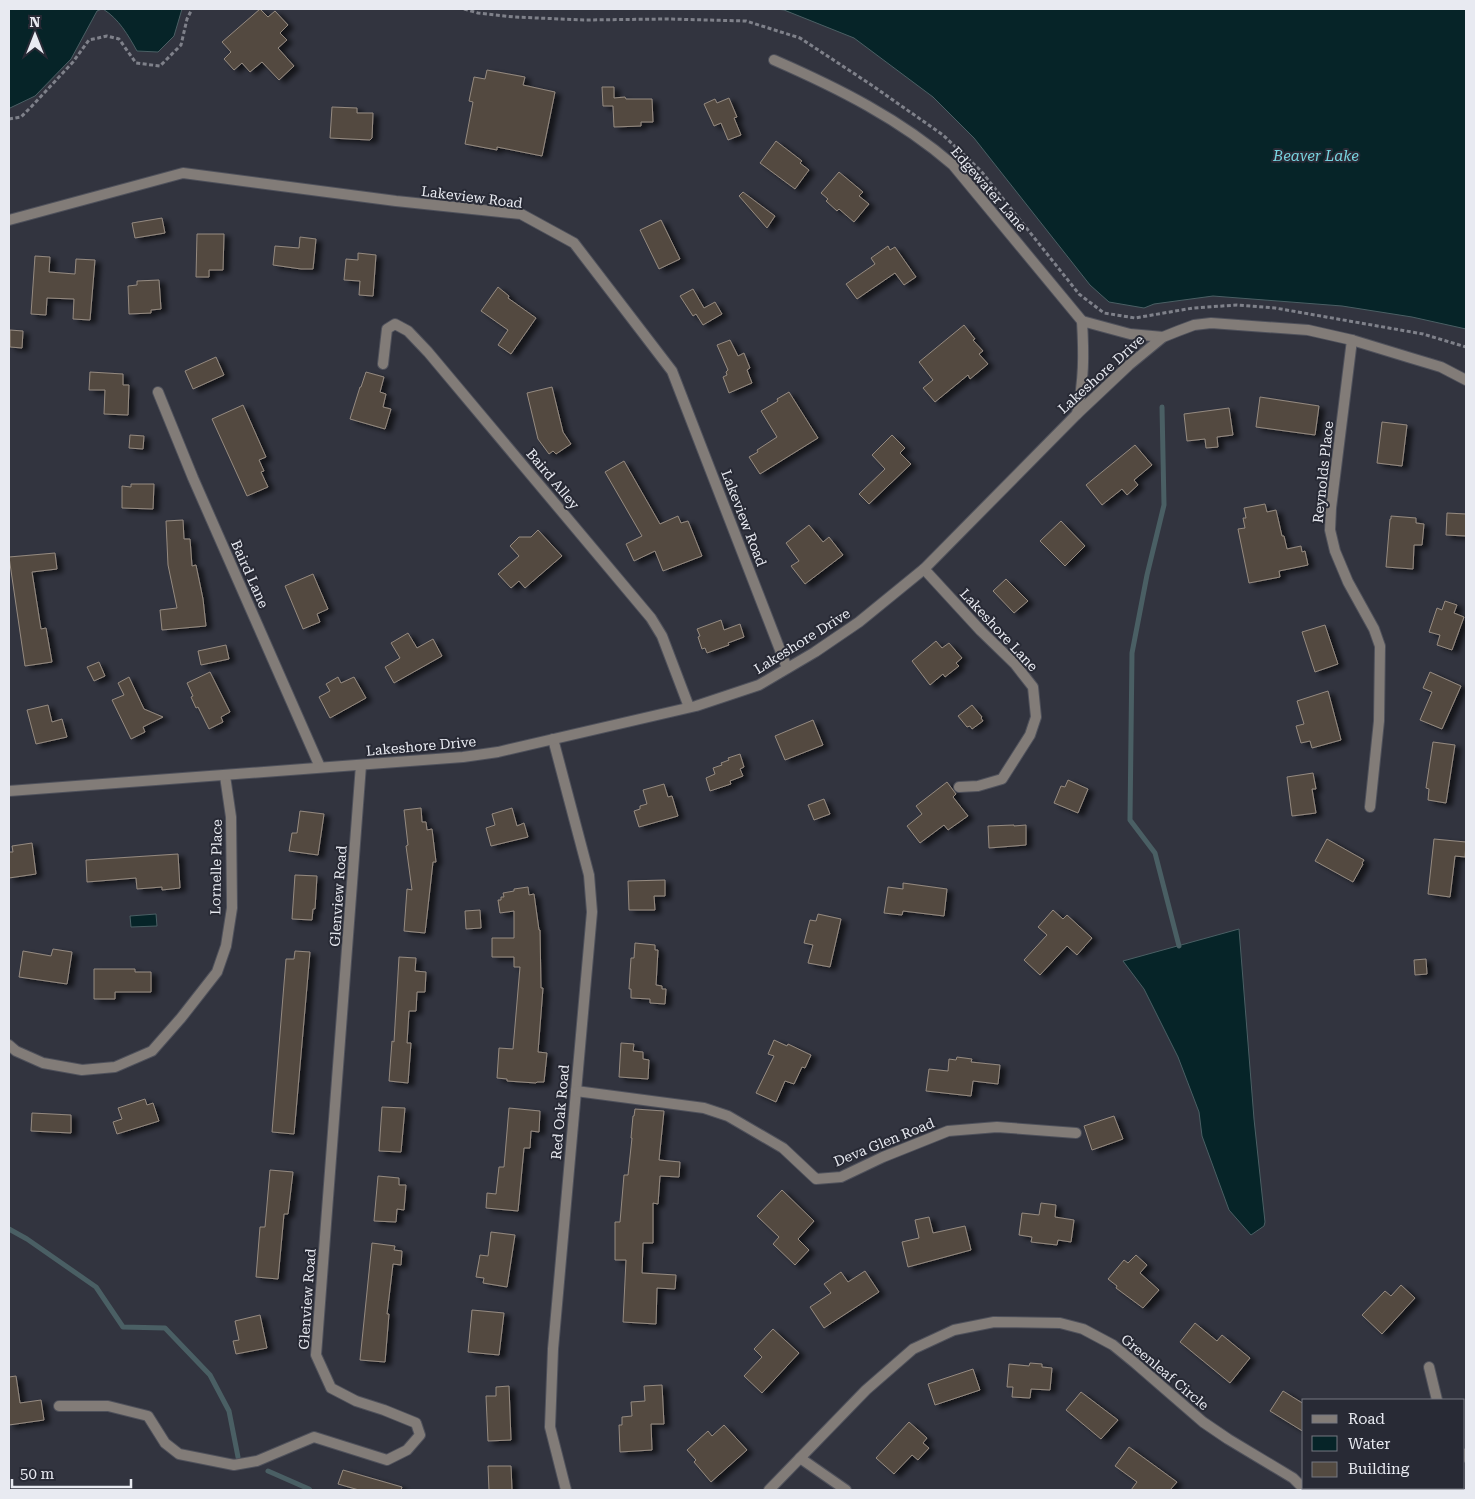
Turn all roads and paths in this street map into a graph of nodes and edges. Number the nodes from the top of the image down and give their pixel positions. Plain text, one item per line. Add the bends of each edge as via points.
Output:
1 (192, 9) edge
2 (774, 60) dead end
3 (9, 119) edge
4 (9, 220) edge
5 (1082, 321) junction
6 (1163, 338) junction
7 (1352, 340) junction
8 (383, 364) dead end
9 (1466, 380) edge
10 (158, 392) dead end
11 (1076, 414) junction
12 (924, 569) junction
13 (787, 668) junction
14 (690, 707) junction
15 (554, 739) junction
16 (361, 765) junction
17 (320, 767) junction
18 (226, 776) junction
19 (959, 787) dead end
20 (9, 790) edge
21 (1370, 807) dead end
22 (9, 1045) edge
23 (576, 1091) junction
24 (1076, 1133) dead end
25 (1430, 1367) dead end
26 (1438, 1399) edge
27 (59, 1406) dead end
28 (800, 1458) junction
29 (1302, 1487) edge
30 (566, 1490) edge
31 (769, 1490) edge
32 (846, 1490) edge

1 - 3 path via 181,45 160,66 136,63 118,39 107,36 89,40 32,106 20,117
2 - 5 street, Edgewater Lane via 829,85 930,145 953,165
4 - 13 street, Lakeview Road via 183,173 396,202 521,214 574,243 672,372
5 - 6 street via 1130,334
5 - 11 street via 1084,365
6 - 7 street, Lakeshore Drive via 1194,325 1211,323 1308,330
6 - 11 street, Lakeshore Drive via 1128,365
7 - 9 street, Lakeshore Drive via 1433,365
7 - 21 street, Reynolds Place via 1330,530 1348,582 1380,646 1378,721
8 - 14 street, Baird Alley via 387,328 395,324 408,331 428,352 651,618 662,636
10 - 17 street, Baird Lane
11 - 12 street, Lakeshore Drive
12 - 13 street, Lakeshore Drive via 859,622
12 - 19 street, Lakeshore Lane via 1033,687 1036,717 1030,734 1002,779
13 - 14 street, Lakeshore Drive via 759,685
14 - 15 street, Lakeshore Drive
15 - 16 street, Lakeshore Drive via 463,757
15 - 23 street, Red Oak Road via 589,875 592,912
16 - 17 street, Lakeshore Drive
16 - 27 street, Glenview Road via 316,1355 331,1388 356,1401 416,1423 420,1436 407,1450 387,1460 314,1436 258,1461 234,1465 179,1454 165,1443 148,1416 108,1406
17 - 18 street, Lakeshore Drive
18 - 20 street, Lakeshore Drive
18 - 22 street, Lornelle Place via 232,817 232,908 226,946 217,972 181,1018 152,1051 115,1067 82,1070 43,1063
23 - 24 street, Deva Glen Road via 704,1108 728,1116 783,1148 816,1180 841,1177 948,1130 997,1127
23 - 30 street, Red Oak Road via 553,1349 550,1427
25 - 26 street
28 - 29 street, Greenleaf Circle via 866,1390 913,1349 954,1330 994,1322 1060,1323 1083,1329 1113,1346 1203,1422 1293,1478
28 - 31 street, Greenleaf Circle
28 - 32 street

